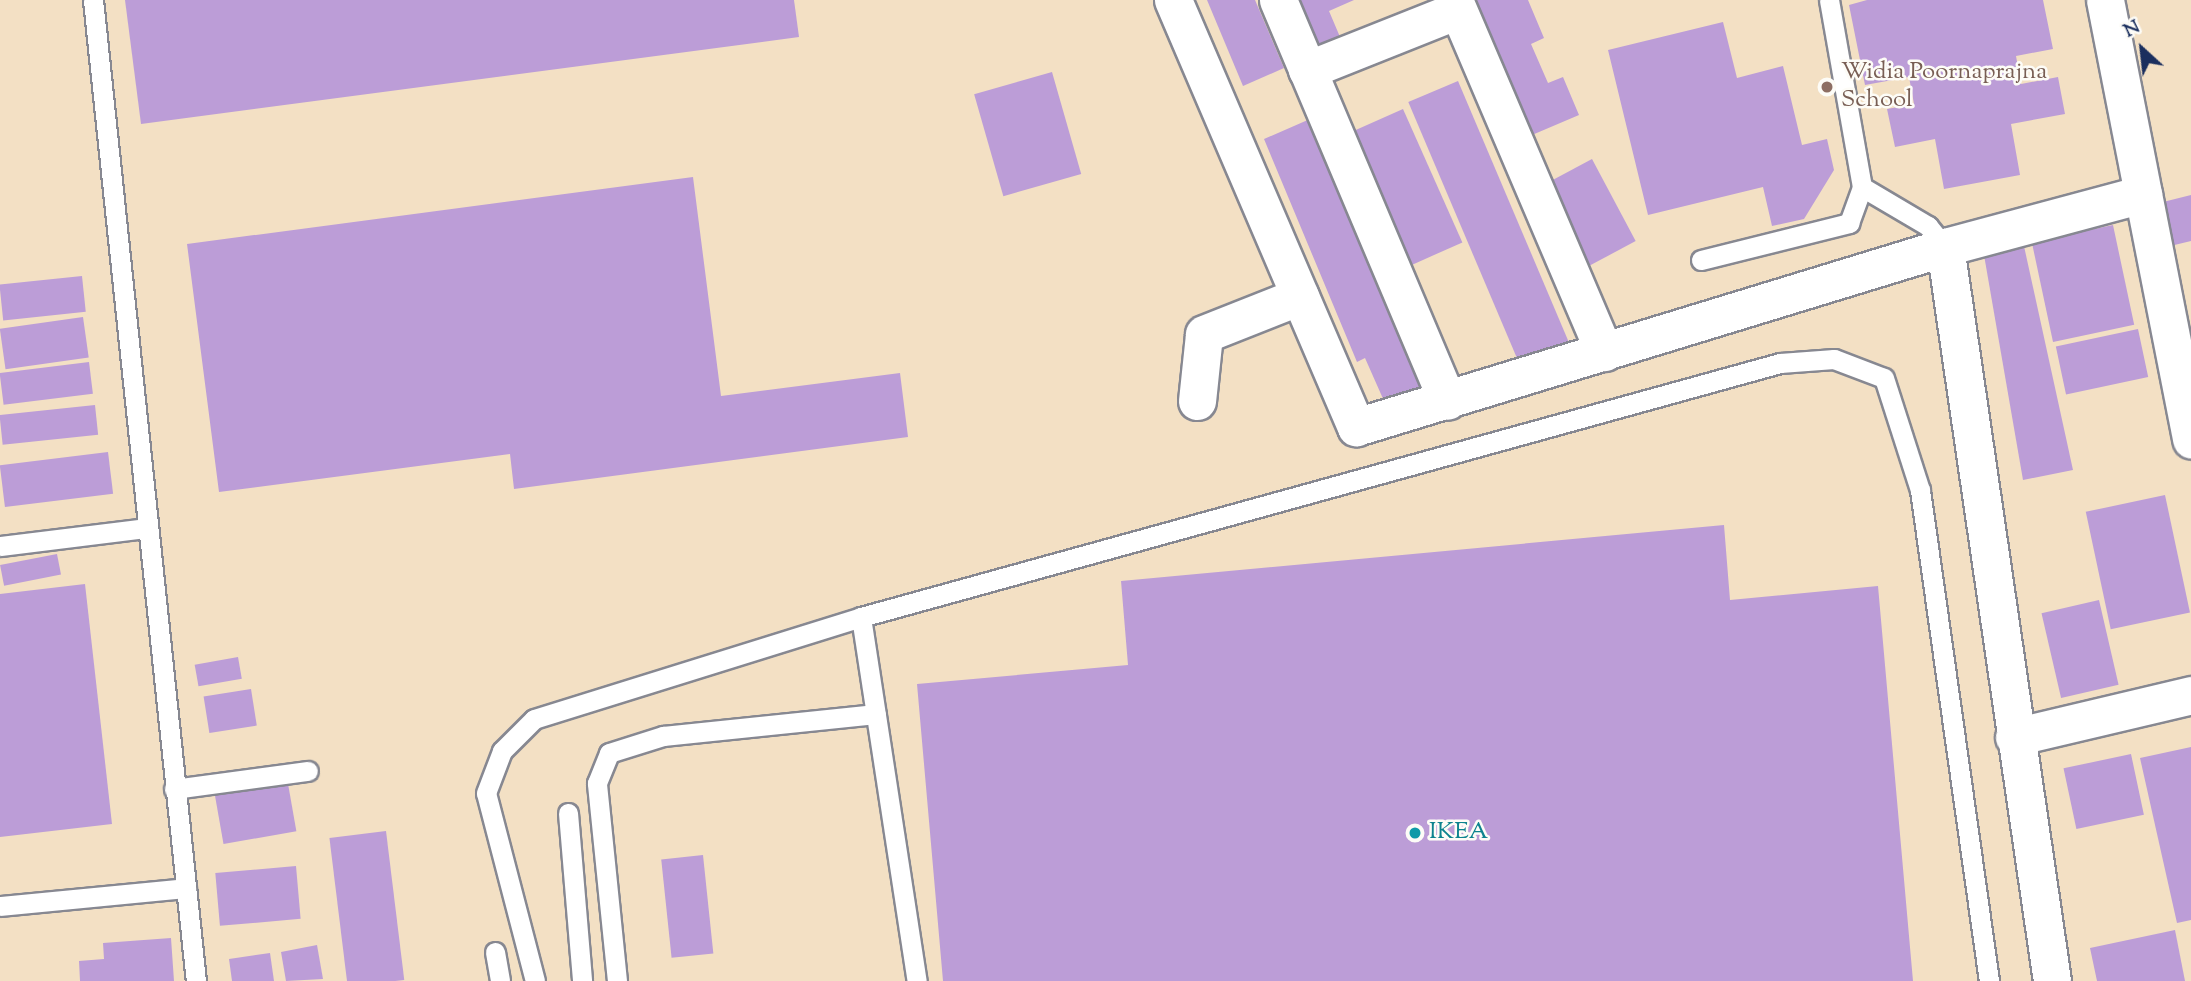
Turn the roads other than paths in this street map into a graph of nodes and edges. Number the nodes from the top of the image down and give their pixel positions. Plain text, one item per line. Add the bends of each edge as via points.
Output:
1 (93, 0) edge
2 (1173, 0) edge
3 (1278, 0) edge
4 (1829, 0) edge
5 (2105, 0) edge
6 (1456, 5) edge
7 (1307, 70) junction
8 (1862, 187) junction
9 (2143, 194) junction
10 (1945, 247) junction
11 (1701, 260) dead end
12 (1300, 296) junction
13 (1604, 352) junction
14 (1197, 401) dead end
15 (1447, 401) junction
16 (2191, 440) edge
17 (146, 528) junction
18 (0, 546) edge
19 (861, 617) junction
20 (2191, 695) edge
21 (876, 714) junction
22 (2014, 737) junction
23 (307, 771) dead end
24 (174, 789) junction
25 (568, 813) dead end
26 (186, 888) junction
27 (0, 906) edge
28 (495, 952) dead end
29 (196, 981) edge
30 (500, 981) edge
31 (535, 981) edge
32 (582, 981) edge
33 (617, 981) edge
34 (917, 981) edge
35 (1989, 981) edge
36 (2052, 981) edge

1 - 17 lane
2 - 12 street
3 - 7 street
4 - 8 lane
5 - 9 street
6 - 7 street
6 - 13 street
7 - 15 street
8 - 10 lane via 1927,226
8 - 11 lane via 1849,223
9 - 10 street
9 - 16 street
10 - 13 street
10 - 22 street
12 - 14 street via 1204,334
12 - 15 street via 1356,427
13 - 15 street
17 - 18 lane
17 - 24 lane
19 - 21 lane
19 - 31 lane via 534,719 502,751 486,793
19 - 35 lane via 1780,363 1834,359 1884,377 1920,490
20 - 22 street
21 - 33 lane via 663,736 609,753 597,783
21 - 34 lane
22 - 36 street
23 - 24 lane
24 - 26 lane
25 - 32 lane
26 - 27 lane
26 - 29 lane
28 - 30 lane

